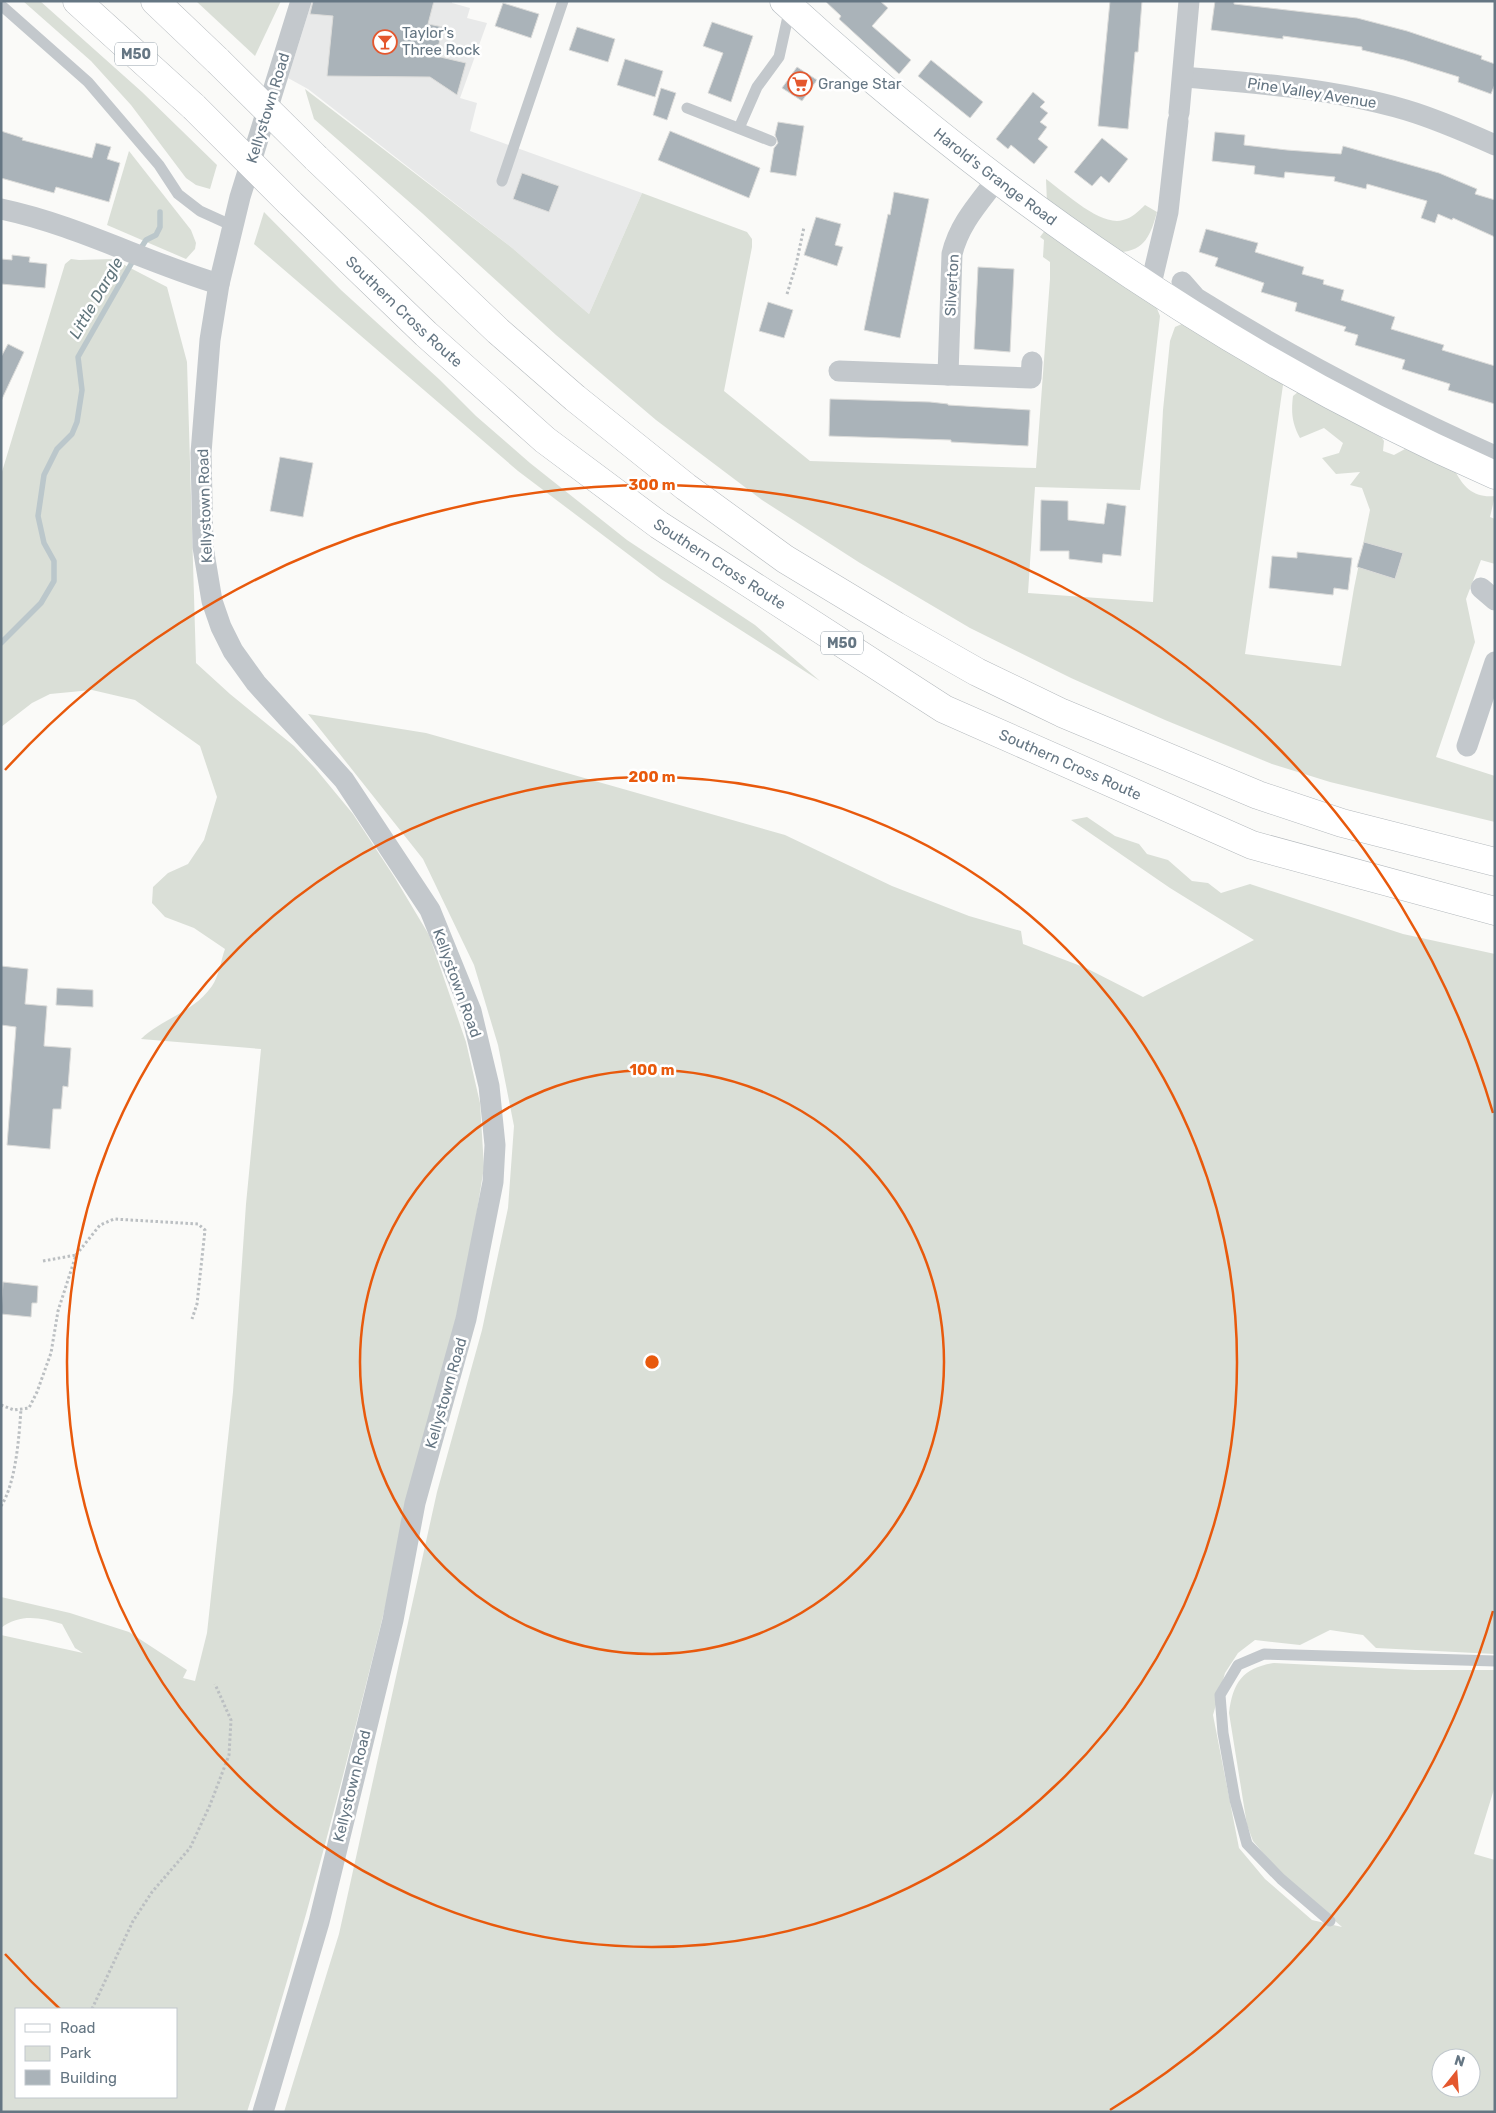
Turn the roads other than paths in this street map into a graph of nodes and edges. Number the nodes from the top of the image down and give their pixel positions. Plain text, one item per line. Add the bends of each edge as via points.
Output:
1 (78, 1) edge
2 (155, 1) edge
3 (301, 1) edge
4 (563, 1) edge
5 (1190, 1) edge
6 (1, 5) edge
7 (790, 6) edge
8 (1183, 76) junction
9 (687, 108) dead end
10 (739, 128) junction
11 (771, 141) dead end
12 (1495, 145) edge
13 (997, 179) junction
14 (502, 181) dead end
15 (1, 209) edge
16 (233, 226) junction
17 (1182, 282) dead end
18 (219, 284) junction
19 (1150, 288) junction
20 (1225, 327) junction
21 (1032, 362) dead end
22 (839, 371) dead end
23 (948, 375) junction
24 (1416, 430) junction
25 (1495, 456) edge
26 (1495, 475) edge
27 (1495, 662) edge
28 (1467, 746) dead end
29 (1495, 862) edge
30 (1495, 911) edge
31 (1495, 1661) edge
32 (1330, 1921) dead end
33 (264, 2112) edge

1 - 30 main road, Southern Cross Route / M50, bridge via 194,107 426,334 545,440 659,526 944,709 1252,845
2 - 29 main road, M50, bridge via 498,331 686,487 785,559 976,672 1062,713 1258,795 1342,823
3 - 16 street, Kellystown Road
4 - 14 lane
5 - 8 street
6 - 16 lane via 88,82 159,166 178,194 200,210
7 - 10 lane via 779,57 757,87
7 - 13 main road, Harold's Grange Road via 895,99
8 - 12 street, Pine Valley Avenue via 1294,88 1372,101 1435,120
8 - 19 street via 1168,212
9 - 10 lane
10 - 11 lane
13 - 19 main road, Harold's Grange Road
13 - 23 street, Silverton via 963,224 952,254
15 - 18 street via 70,228 180,273
16 - 18 street, Kellystown Road
17 - 20 street, Harold's Grange Road
18 - 33 street, Kellystown Road via 210,340 201,453 203,548 212,601 233,651 256,683 344,780 430,910 471,1011 489,1086 495,1145 493,1182 466,1319 415,1503 393,1620 320,1922
19 - 20 main road, Harold's Grange Road
20 - 24 main road, Harold's Grange Road via 1318,380
21 - 23 street via 1031,378
22 - 23 street
24 - 25 street, Harold's Grange Road
24 - 26 main road, Harold's Grange Road
27 - 28 street
31 - 32 lane via 1264,1654 1238,1665 1220,1695 1235,1800 1247,1844 1281,1880

